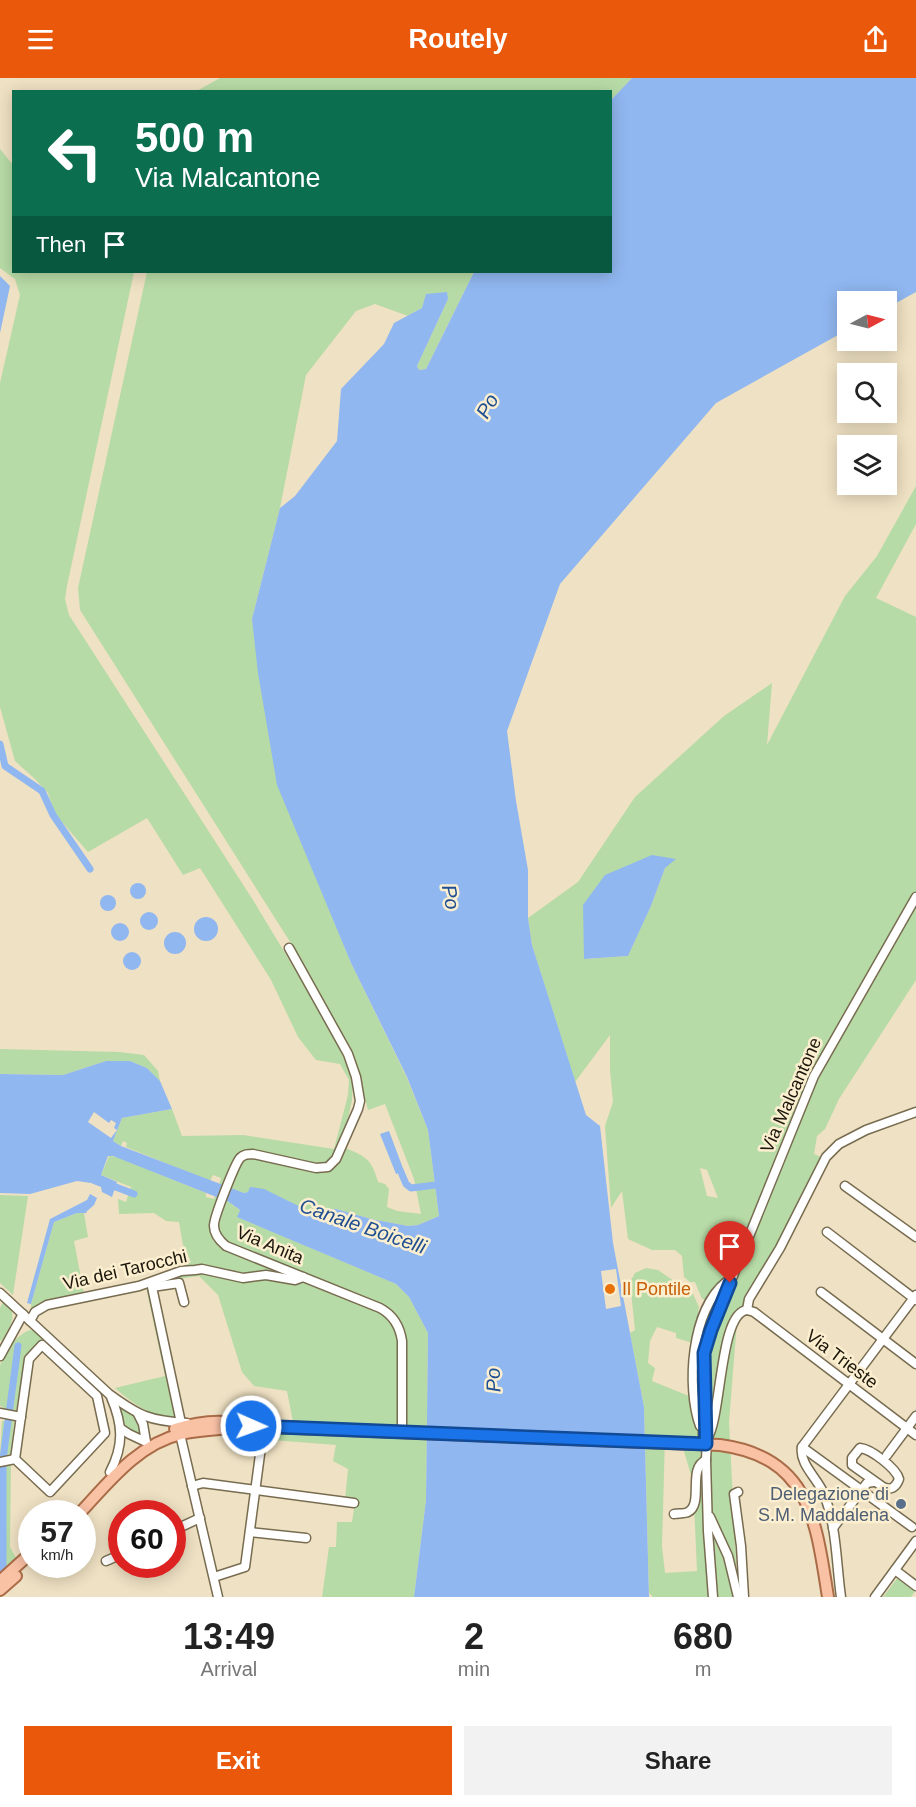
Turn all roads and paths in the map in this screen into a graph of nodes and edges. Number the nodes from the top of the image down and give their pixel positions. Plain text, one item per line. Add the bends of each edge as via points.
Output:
1 (916, 897) edge
2 (290, 948) dead end
3 (916, 1112) edge
4 (845, 1186) dead end
5 (827, 1232) dead end
6 (916, 1237) edge
7 (303, 1277) junction
8 (730, 1283) junction
9 (151, 1284) junction
10 (821, 1292) dead end
11 (0, 1293) edge
12 (915, 1298) edge
13 (184, 1302) dead end
14 (747, 1310) junction
15 (27, 1317) junction
16 (883, 1339) junction
17 (0, 1356) edge
18 (916, 1364) edge
19 (849, 1384) junction
20 (106, 1391) junction
21 (97, 1396) junction
22 (716, 1407) junction
23 (2, 1414) edge
24 (138, 1414) junction
25 (704, 1416) junction
26 (916, 1416) edge
27 (17, 1417) junction
28 (251, 1426) junction
29 (708, 1427) junction
30 (120, 1428) junction
31 (180, 1428) junction
32 (907, 1428) junction
33 (402, 1432) junction
34 (916, 1435) edge
35 (706, 1442) junction
36 (148, 1444) junction
37 (261, 1447) dead end
38 (802, 1447) junction
39 (883, 1458) junction
40 (8, 1460) edge
41 (706, 1460) junction
42 (110, 1472) junction
43 (866, 1482) junction
44 (192, 1486) junction
45 (255, 1490) junction
46 (738, 1492) dead end
47 (83, 1500) edge
48 (93, 1500) edge
49 (354, 1503) dead end
50 (707, 1511) junction
51 (674, 1514) dead end
52 (200, 1518) junction
53 (186, 1524) edge
54 (914, 1526) edge
55 (833, 1528) junction
56 (250, 1532) junction
57 (306, 1538) dead end
58 (916, 1542) edge
59 (18, 1569) edge
60 (895, 1570) junction
61 (18, 1574) edge
62 (214, 1577) junction
63 (916, 1586) edge
64 (2, 1588) edge
65 (842, 1596) edge
66 (218, 1597) edge
67 (713, 1597) edge
68 (738, 1597) edge
69 (744, 1597) edge
70 (828, 1597) edge
71 (875, 1597) edge

1 - 8 street, Via Malcantone via 814,1076
2 - 7 street, Via Anita via 348,1054 360,1092 358,1109 336,1159 328,1167 316,1168 249,1153 239,1160 213,1227 221,1242
3 - 14 street via 866,1130 839,1144 826,1157 780,1248 748,1299
4 - 6 street
5 - 12 street
7 - 9 street, Via dei Tarocchi via 295,1281 266,1275 243,1278 202,1269 181,1271
7 - 33 street, Via Anita via 380,1308 396,1324 402,1341
8 - 25 street, Via Malcantone via 705,1348
8 - 29 street, Via Malcantone via 722,1285 707,1307 695,1348 696,1408 700,1426
9 - 13 street via 179,1283
9 - 15 street, Via dei Tarocchi via 47,1305
9 - 31 street
10 - 16 street
11 - 15 street
12 - 16 street
14 - 19 street, Via Trieste
14 - 22 street via 740,1313 730,1330
15 - 17 street, Via dei Tarocchi
15 - 20 street
16 - 18 street
16 - 19 street
19 - 32 street, Via Trieste
19 - 38 street
20 - 21 street
20 - 24 street
20 - 30 street
21 - 27 street via 42,1345 29,1359
21 - 40 street via 105,1433 50,1492
22 - 25 street via 710,1416
22 - 29 street
23 - 27 street
24 - 31 street
24 - 36 street
25 - 29 street, Via Malcantone
26 - 32 street
27 - 40 street
28 - 31 main road
28 - 31 main road via 232,1421
28 - 33 main road
29 - 35 street
30 - 36 street
30 - 42 street via 118,1457
31 - 36 main road via 165,1431
31 - 44 street
32 - 34 street, Via Trieste
32 - 39 street
33 - 35 main road
35 - 41 street
35 - 70 main road via 761,1456 797,1485 812,1513
36 - 42 main road
36 - 48 main road
37 - 45 street
38 - 43 street
38 - 55 street via 802,1460 823,1492
39 - 43 street via 897,1473 896,1484 888,1489
39 - 43 street via 863,1448 854,1453 851,1464
41 - 50 street
41 - 51 street via 699,1467 692,1509
42 - 47 main road
43 - 54 street
43 - 55 street
44 - 45 street via 203,1483
44 - 52 street
45 - 49 street
45 - 56 street
46 - 69 street via 734,1494
50 - 67 street
50 - 68 street via 728,1556
52 - 53 street
52 - 62 street
54 - 58 street via 910,1533
55 - 65 street
56 - 57 street
56 - 62 street via 245,1567
58 - 60 street
59 - 64 main road
60 - 63 street
60 - 71 street
61 - 64 main road
62 - 66 street

